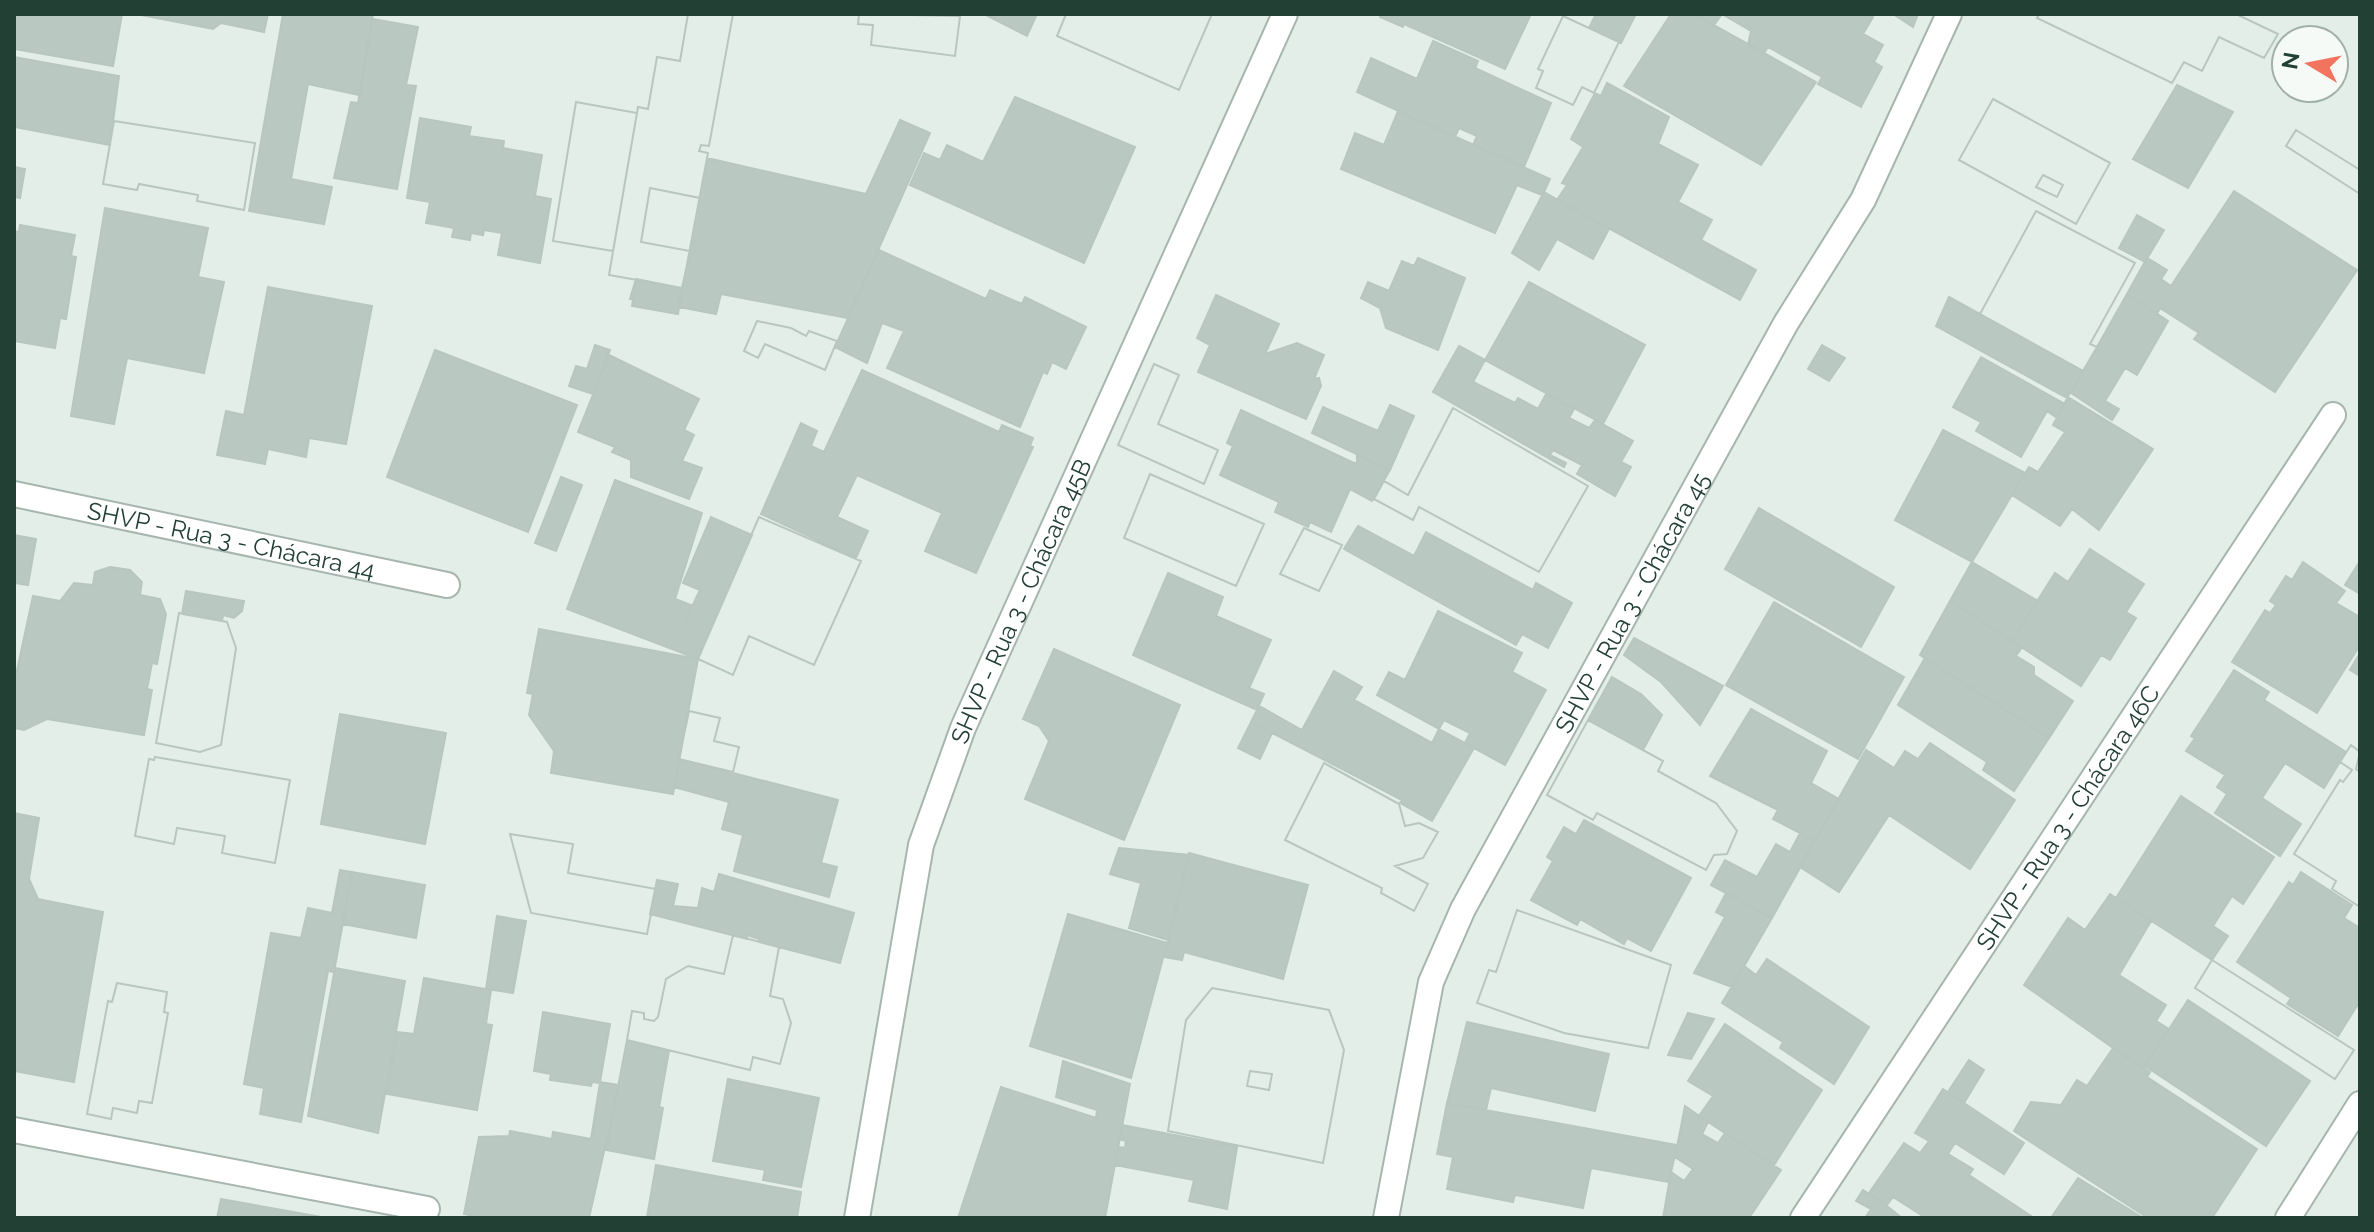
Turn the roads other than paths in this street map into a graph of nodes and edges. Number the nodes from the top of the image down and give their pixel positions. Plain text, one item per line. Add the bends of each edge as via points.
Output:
1 (1285, 14) edge
2 (1949, 14) edge
3 (2333, 415) dead end
4 (14, 494) edge
5 (447, 585) dead end
6 (2360, 1104) edge
7 (14, 1130) edge
8 (427, 1209) dead end
9 (857, 1218) edge
10 (1386, 1218) edge
11 (1803, 1218) edge
12 (2288, 1218) edge

1 - 9 street, SHVP - Rua 3 - Chácara 45B via 963,728 935,803 921,845
2 - 10 street, SHVP - Rua 3 - Chácara 45 via 1863,200 1786,323 1463,909 1431,982
3 - 11 street, SHVP - Rua 3 - Chácara 46C
4 - 5 street, SHVP - Rua 3 - Chácara 44
6 - 12 street
7 - 8 street

